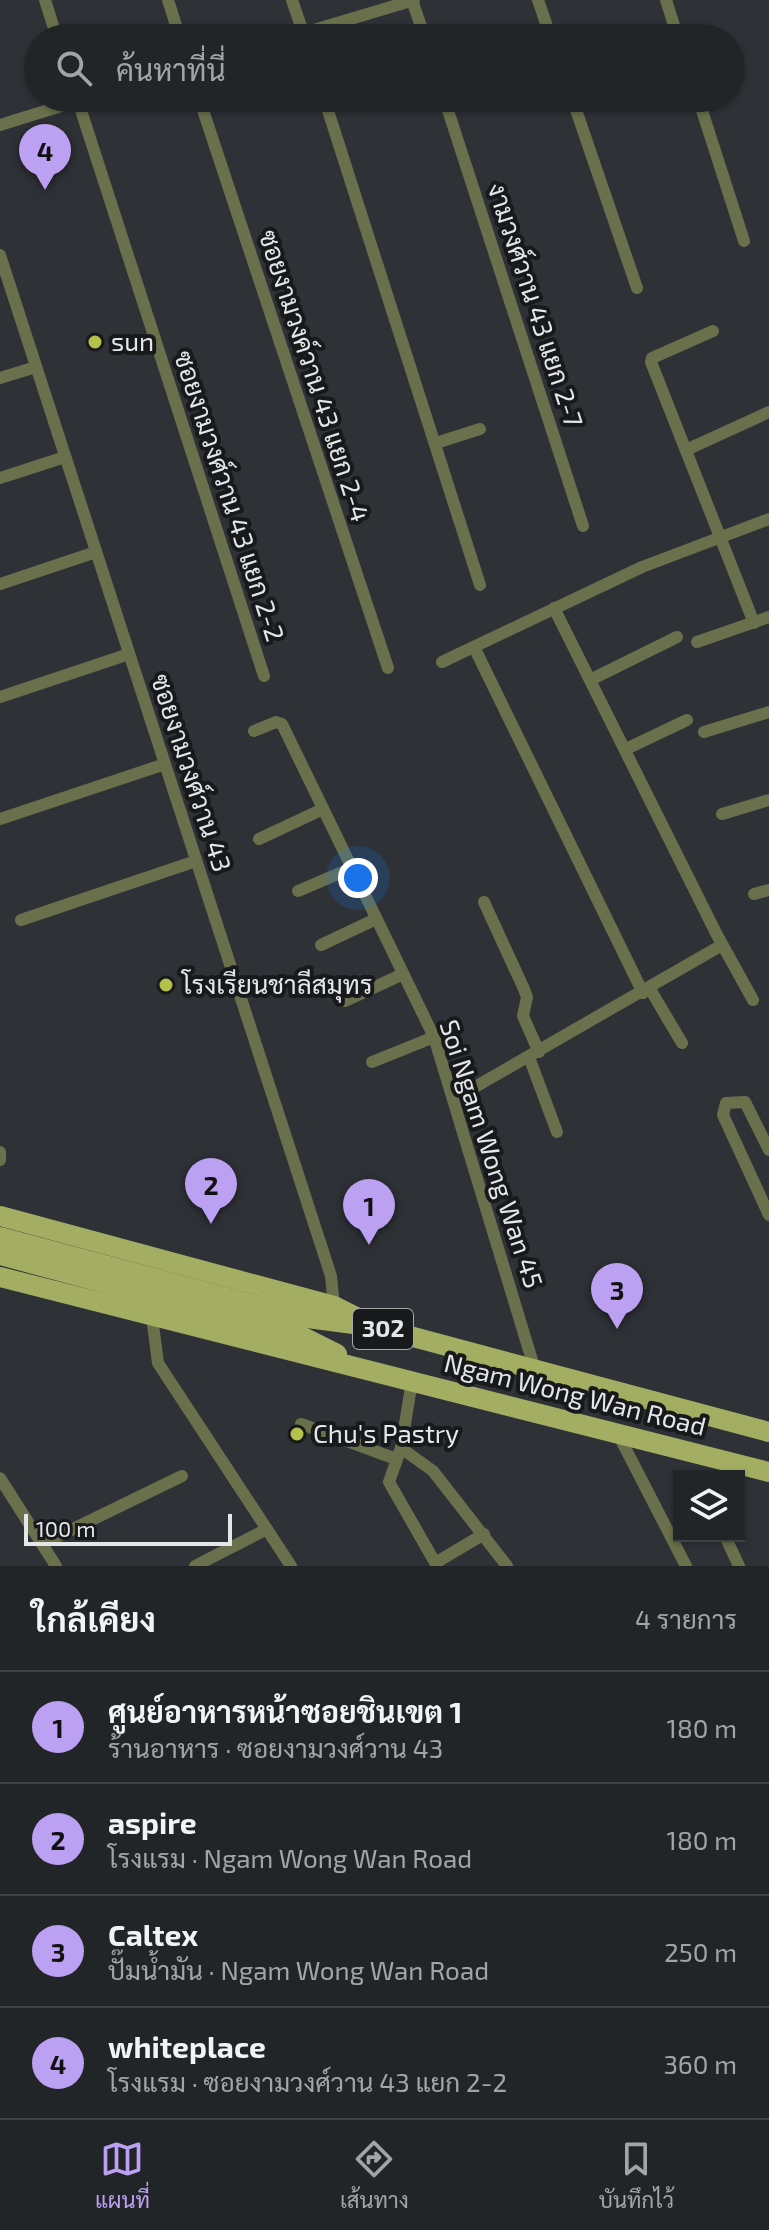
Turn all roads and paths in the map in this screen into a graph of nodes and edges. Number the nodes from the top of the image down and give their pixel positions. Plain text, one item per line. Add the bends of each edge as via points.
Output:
1 (45, 0) edge
2 (168, 0) edge
3 (292, 0) edge
4 (413, 0) edge
5 (538, 0) edge
6 (666, 0) edge
7 (53, 24) edge
8 (176, 24) edge
9 (300, 24) edge
10 (340, 24) edge
11 (421, 24) edge
12 (546, 24) edge
13 (674, 24) edge
14 (40, 112) edge
15 (84, 112) edge
16 (204, 112) edge
17 (329, 112) edge
18 (449, 112) edge
19 (577, 112) edge
20 (703, 112) edge
21 (0, 125) edge
22 (744, 241) dead end
23 (0, 255) edge
24 (637, 288) dead end
25 (713, 331) dead end
26 (36, 367) junction
27 (0, 378) edge
28 (769, 412) edge
29 (480, 429) dead end
30 (436, 443) junction
31 (686, 450) junction
32 (65, 457) junction
33 (0, 478) edge
34 (769, 519) edge
35 (583, 526) dead end
36 (720, 536) junction
37 (96, 552) junction
38 (0, 584) edge
39 (480, 585) dead end
40 (554, 608) junction
41 (769, 617) edge
42 (754, 623) junction
43 (677, 637) dead end
44 (697, 642) dead end
45 (474, 647) junction
46 (129, 654) junction
47 (442, 662) dead end
48 (388, 668) dead end
49 (264, 676) dead end
50 (590, 680) junction
51 (0, 697) edge
52 (769, 712) edge
53 (687, 720) dead end
54 (254, 731) dead end
55 (704, 732) dead end
56 (626, 749) junction
57 (165, 764) junction
58 (769, 800) edge
59 (323, 809) junction
60 (722, 814) dead end
61 (0, 819) edge
62 (259, 839) dead end
63 (196, 861) junction
64 (352, 868) junction
65 (769, 890) edge
66 (298, 891) dead end
67 (754, 894) dead end
68 (484, 902) dead end
69 (376, 919) junction
70 (21, 920) dead end
71 (321, 945) dead end
72 (722, 945) junction
73 (403, 974) junction
74 (647, 991) junction
75 (753, 1000) dead end
76 (345, 1001) dead end
77 (434, 1037) junction
78 (682, 1043) dead end
79 (534, 1054) junction
80 (372, 1062) dead end
81 (454, 1099) junction
82 (557, 1132) dead end
83 (769, 1150) edge
84 (0, 1152) edge
85 (0, 1160) edge
86 (769, 1215) edge
87 (0, 1216) edge
88 (0, 1237) edge
89 (0, 1255) edge
90 (0, 1277) edge
91 (218, 1304) junction
92 (334, 1306) junction
93 (152, 1317) junction
94 (376, 1327) junction
95 (367, 1370) junction
96 (535, 1370) junction
97 (412, 1381) junction
98 (301, 1424) dead end
99 (616, 1431) junction
100 (769, 1432) edge
101 (398, 1454) junction
102 (734, 1470) edge
103 (745, 1471) edge
104 (769, 1472) edge
105 (182, 1476) dead end
106 (0, 1478) edge
107 (267, 1529) junction
108 (484, 1534) junction
109 (728, 1542) edge
110 (42, 1544) junction
111 (437, 1564) edge
112 (56, 1566) edge
113 (195, 1566) edge
114 (291, 1566) edge
115 (507, 1566) edge
116 (686, 1566) edge
117 (739, 1566) edge

1 - 7 street
2 - 8 street
3 - 9 street
4 - 10 street
4 - 11 street
5 - 12 street
6 - 13 street
14 - 21 street
15 - 49 street, ซอยงามวงศ์วาน 43 แยก 2-2
16 - 48 street, ซอยงามวงค์วาน 43 แยก 2-4
17 - 30 street
18 - 35 street, งามวงศ์วาน 43 แยก 2-7
19 - 24 street
20 - 22 street
23 - 26 street, ซอยงามวงศ์วาน 43
25 - 31 street via 651,360
26 - 27 street
26 - 32 street, ซอยงามวงศ์วาน 43
28 - 31 street
29 - 30 street
30 - 39 street
31 - 36 street
32 - 33 street
32 - 37 street, ซอยงามวงศ์วาน 43
34 - 36 street
36 - 40 street
36 - 42 street
37 - 38 street
37 - 46 street, ซอยงามวงศ์วาน 43
40 - 45 street
40 - 50 street
41 - 42 street
42 - 44 street
43 - 50 street
45 - 47 street
45 - 74 street
46 - 51 street
46 - 57 street, ซอยงามวงศ์วาน 43
50 - 56 street
52 - 55 street
53 - 56 street
54 - 59 street, Soi Ngam Wong Wan 45 via 282,724
56 - 72 street
57 - 61 street
57 - 63 street, ซอยงามวงศ์วาน 43
58 - 60 street
59 - 62 street
59 - 64 street, Soi Ngam Wong Wan 45
63 - 70 street
63 - 92 street, ซอยงามวงศ์วาน 43 via 331,1276
64 - 66 street
64 - 69 street, Soi Ngam Wong Wan 45
65 - 67 street
68 - 79 street via 527,997 523,1016
69 - 71 street
69 - 73 street, Soi Ngam Wong Wan 45
72 - 74 street
72 - 75 street
73 - 76 street
73 - 77 street, Soi Ngam Wong Wan 45
74 - 78 street
74 - 79 street
77 - 80 street
77 - 81 street, Soi Ngam Wong Wan 45
79 - 81 street
79 - 82 street
81 - 96 street, Soi Ngam Wong Wan 45
83 - 86 street via 745,1102 726,1103 723,1115
84 - 85 street
87 - 92 main road, Ngam Wong Wan Road / 302
88 - 91 main road, Ngam Wong Wan Road / 302
89 - 91 main road, Ngam Wong Wan Road / 302
90 - 93 main road, Ngam Wong Wan Road / 302
91 - 94 main road, Ngam Wong Wan Road / 302
91 - 95 main road, Ngam Wong Wan Road / 302 via 301,1336
92 - 94 main road, Ngam Wong Wan Road / 302
93 - 95 main road, Ngam Wong Wan Road / 302
93 - 107 street via 158,1363
94 - 96 main road, Ngam Wong Wan Road / 302
95 - 97 main road, Ngam Wong Wan Road / 302
96 - 100 main road, Ngam Wong Wan Road / 302
97 - 99 main road, Ngam Wong Wan Road / 302
97 - 101 street
98 - 101 street
99 - 102 main road, Ngam Wong Wan Road / 302
99 - 116 street
101 - 108 street via 433,1471
101 - 111 street via 389,1482
103 - 104 main road, Ngam Wong Wan Road / 302
105 - 110 street
106 - 110 street
107 - 113 street
107 - 114 street
108 - 111 street
108 - 115 street
109 - 117 street
110 - 112 street

